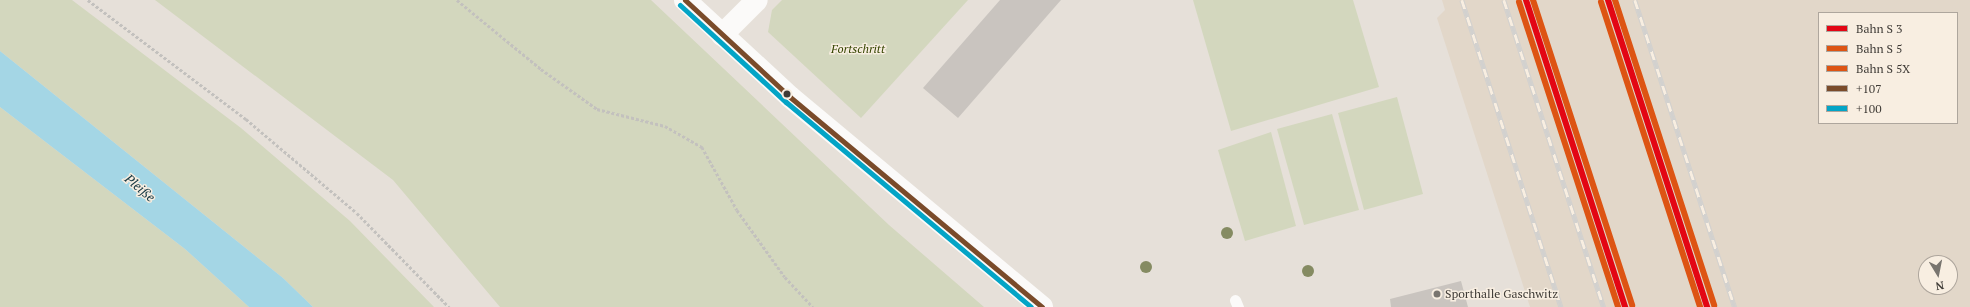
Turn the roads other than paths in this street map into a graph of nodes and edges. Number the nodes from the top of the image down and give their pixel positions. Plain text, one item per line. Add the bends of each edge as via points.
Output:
1 (685, 0) edge
2 (757, 0) edge
3 (722, 35) junction
4 (1042, 307) edge

1 - 3 main road
2 - 3 main road
3 - 4 main road via 796,102

